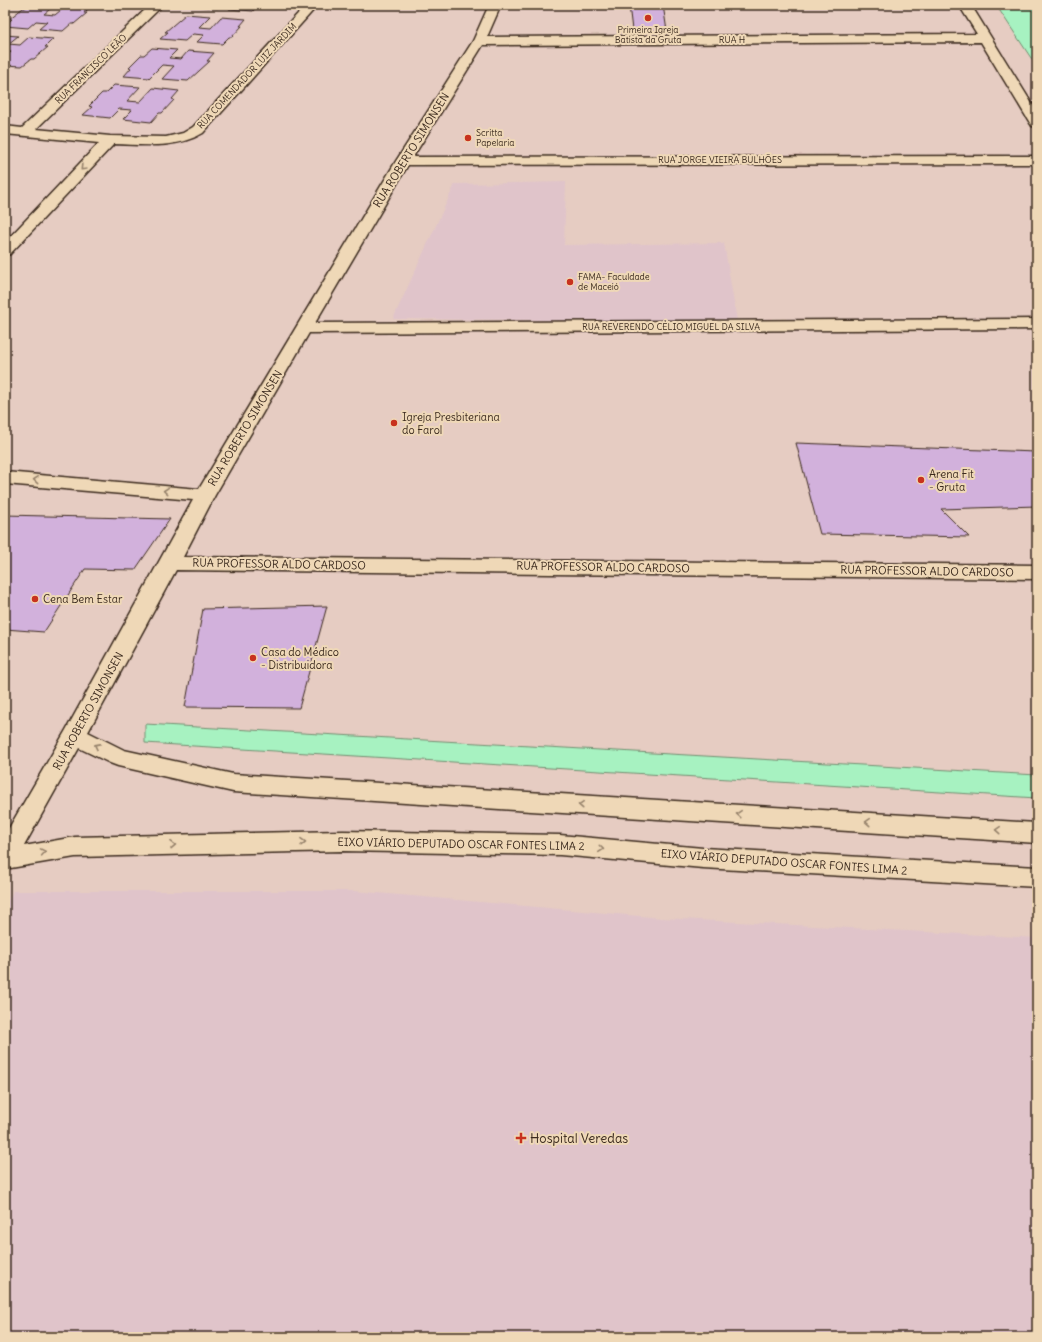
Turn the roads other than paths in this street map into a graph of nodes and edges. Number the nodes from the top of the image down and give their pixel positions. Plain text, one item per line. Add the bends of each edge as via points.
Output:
1 (157, 5) edge
2 (312, 5) edge
3 (495, 5) edge
4 (965, 5) edge
5 (984, 38) junction
6 (479, 41) junction
7 (1037, 123) edge
8 (5, 130) edge
9 (25, 132) junction
10 (110, 140) junction
11 (1037, 160) edge
12 (403, 161) junction
13 (5, 251) edge
14 (1037, 324) edge
15 (305, 328) junction
16 (5, 478) edge
17 (205, 495) junction
18 (170, 563) junction
19 (1037, 572) edge
20 (75, 735) junction
21 (1037, 832) edge
22 (5, 858) edge
23 (1037, 878) edge

1 - 9 street, RUA FRANCISCO LEÃO
2 - 10 street, RUA COMENDADOR LUIZ JARDIM via 198,130 176,140
3 - 6 street, RUA ROBERTO SIMONSEN
4 - 5 street
5 - 6 street, RUA H
5 - 7 street
6 - 12 street, RUA ROBERTO SIMONSEN
8 - 9 street
9 - 10 street
10 -> 13 street
11 - 12 street, RUA JORGE VIEIRA BULHÕES
12 - 15 street, RUA ROBERTO SIMONSEN
14 - 15 street, RUA REVERENDO CÉLIO MIGUEL DA SILVA
15 - 17 street, RUA ROBERTO SIMONSEN
17 -> 16 street
17 - 18 street, RUA ROBERTO SIMONSEN
18 - 19 street, RUA PROFESSOR ALDO CARDOSO
18 - 20 street, RUA ROBERTO SIMONSEN
21 -> 20 street via 233,783 118,757
20 - 22 street, RUA ROBERTO SIMONSEN
22 -> 23 street, EIXO VIÁRIO DEPUTADO OSCAR FONTES LIMA 2 via 82,846 343,841 560,845 703,858

